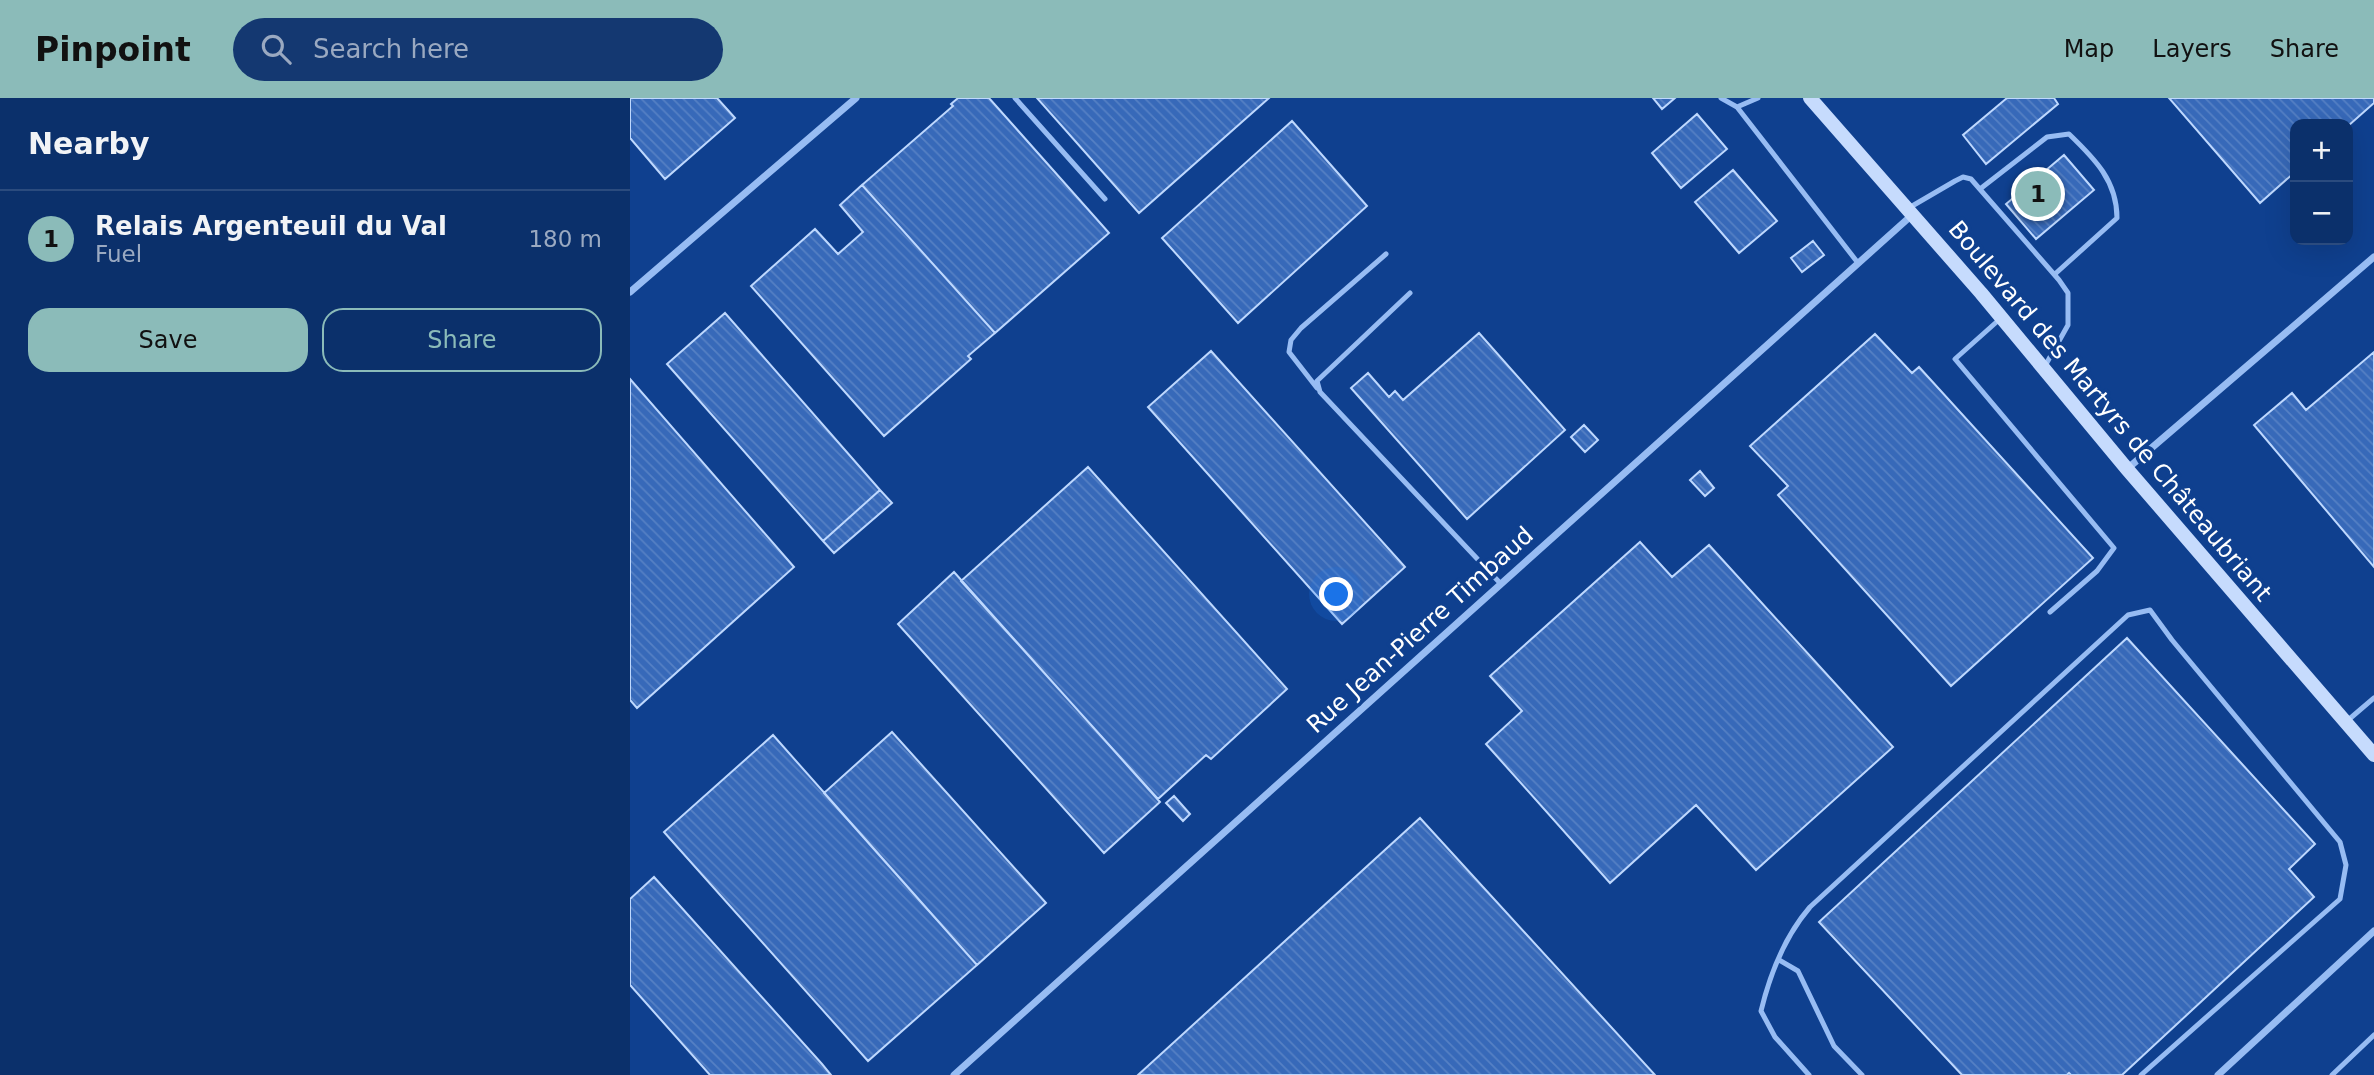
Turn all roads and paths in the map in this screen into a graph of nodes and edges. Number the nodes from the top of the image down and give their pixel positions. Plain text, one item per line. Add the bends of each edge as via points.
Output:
1 (856, 98) edge
2 (1015, 98) edge
3 (1722, 98) edge
4 (1758, 98) edge
5 (1810, 98) edge
6 (1737, 107) junction
7 (1980, 189) junction
8 (1105, 199) dead end
9 (1910, 212) junction
10 (1387, 254) dead end
11 (2374, 257) edge
12 (1858, 263) junction
13 (2055, 274) junction
14 (630, 292) edge
15 (1410, 293) dead end
16 (2001, 318) junction
17 (2043, 369) junction
18 (1320, 392) junction
19 (2127, 469) junction
20 (1501, 584) junction
21 (2050, 612) dead end
22 (2374, 698) edge
23 (2346, 722) junction
24 (2374, 755) edge
25 (2374, 931) edge
26 (1779, 960) junction
27 (2374, 1035) edge
28 (954, 1075) edge
29 (1809, 1075) edge
30 (1862, 1075) edge
31 (2141, 1075) edge
32 (2218, 1075) edge
33 (2332, 1075) edge

1 - 14 street
2 - 8 lane
3 - 6 lane
4 - 6 lane
5 - 9 main road, Boulevard des Martyrs de Châteaubriant
6 - 12 lane
7 - 9 lane via 1971,178 1963,177
7 - 13 lane
7 - 13 lane via 2047,137 2069,134 2085,149 2106,174 2117,199 2117,218
9 - 12 street, Rue Jean-Pierre Timbaud
9 - 16 main road, Boulevard des Martyrs de Châteaubriant
10 - 18 lane via 1291,340 1289,352
11 - 19 street
12 - 20 street, Rue Jean-Pierre Timbaud
13 - 17 lane via 2068,293 2068,325
15 - 18 lane via 1317,381
16 - 17 main road, Boulevard des Martyrs de Châteaubriant
16 - 21 lane via 1955,359 2114,548 2097,571
17 - 19 main road, Boulevard des Martyrs de Châteaubriant
18 - 20 lane
19 - 23 main road, Boulevard des Martyrs de Châteaubriant
20 - 28 street, Rue Jean-Pierre Timbaud
22 - 23 lane
23 - 24 main road, Boulevard des Martyrs de Châteaubriant
25 - 32 street
26 - 29 lane via 1761,1011 1775,1037
26 - 30 lane via 1798,971 1834,1046
26 - 31 lane via 1794,926 1810,907 2128,615 2150,610 2340,842 2346,865 2340,899
27 - 33 lane

